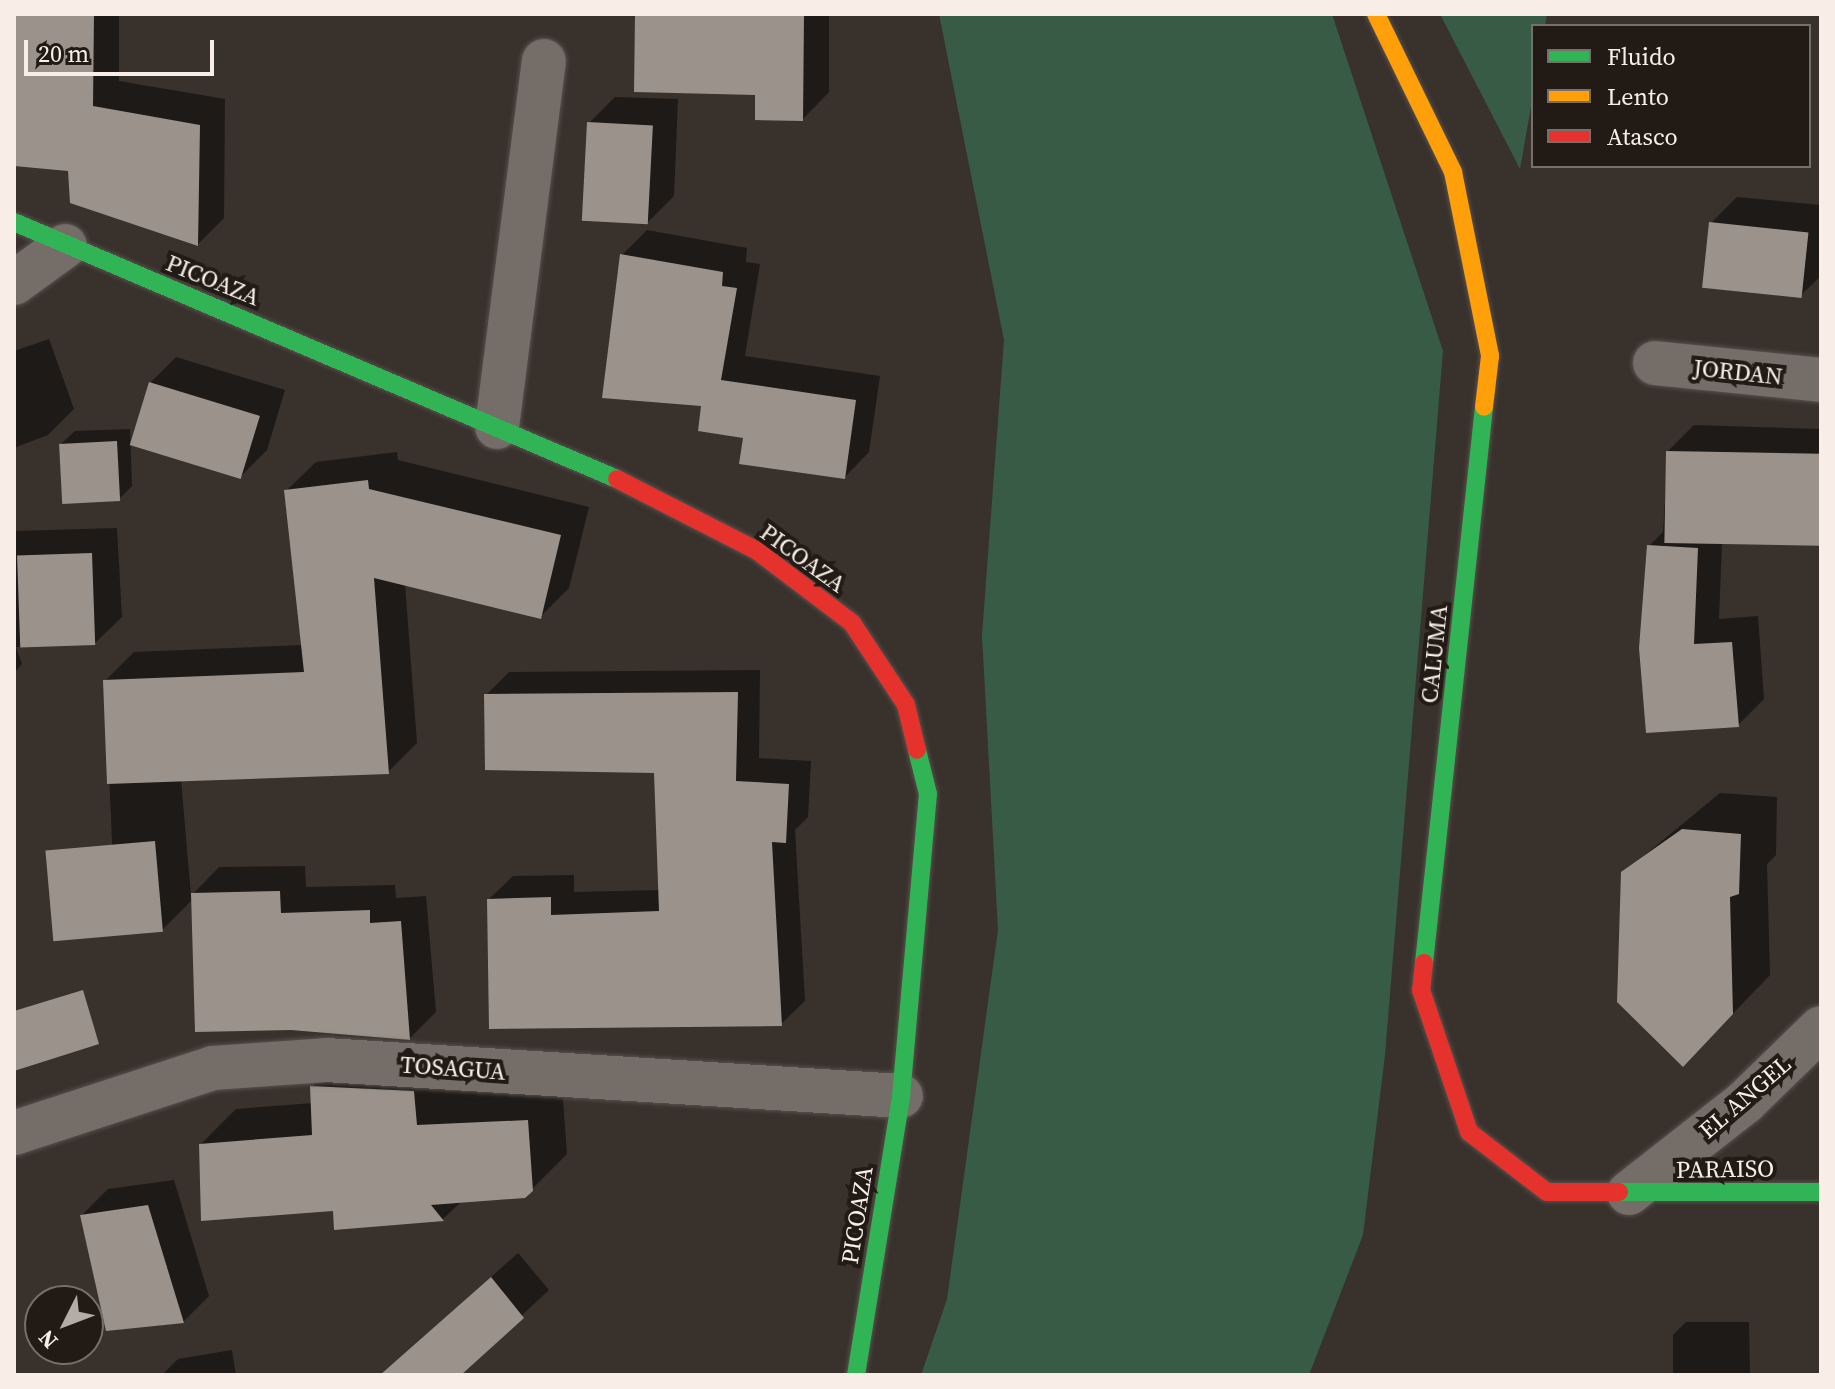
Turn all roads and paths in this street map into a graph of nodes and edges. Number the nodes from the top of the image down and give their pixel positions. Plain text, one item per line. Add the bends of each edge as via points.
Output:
1 (1376, 14) edge
2 (544, 61) dead end
3 (14, 222) edge
4 (65, 246) junction
5 (14, 283) edge
6 (1655, 363) dead end
7 (1821, 380) edge
8 (497, 427) junction
9 (1821, 1028) edge
10 (901, 1096) junction
11 (14, 1133) edge
12 (1821, 1192) edge
13 (1629, 1193) junction
14 (856, 1375) edge

1 - 13 street, CALUMA via 1453,172 1490,356 1421,990 1469,1132 1547,1192
2 - 8 street
3 - 4 street, PICOAZA
4 - 5 street
4 - 8 street, PICOAZA
6 - 7 street, JORDAN
8 - 10 street, PICOAZA via 756,550 852,623 884,664 906,705 928,794
9 - 13 street, EL ANGEL via 1745,1102
10 - 11 street, TOSAGUA via 326,1060 213,1068
10 - 14 street, PICOAZA
12 - 13 street, PARAISO

